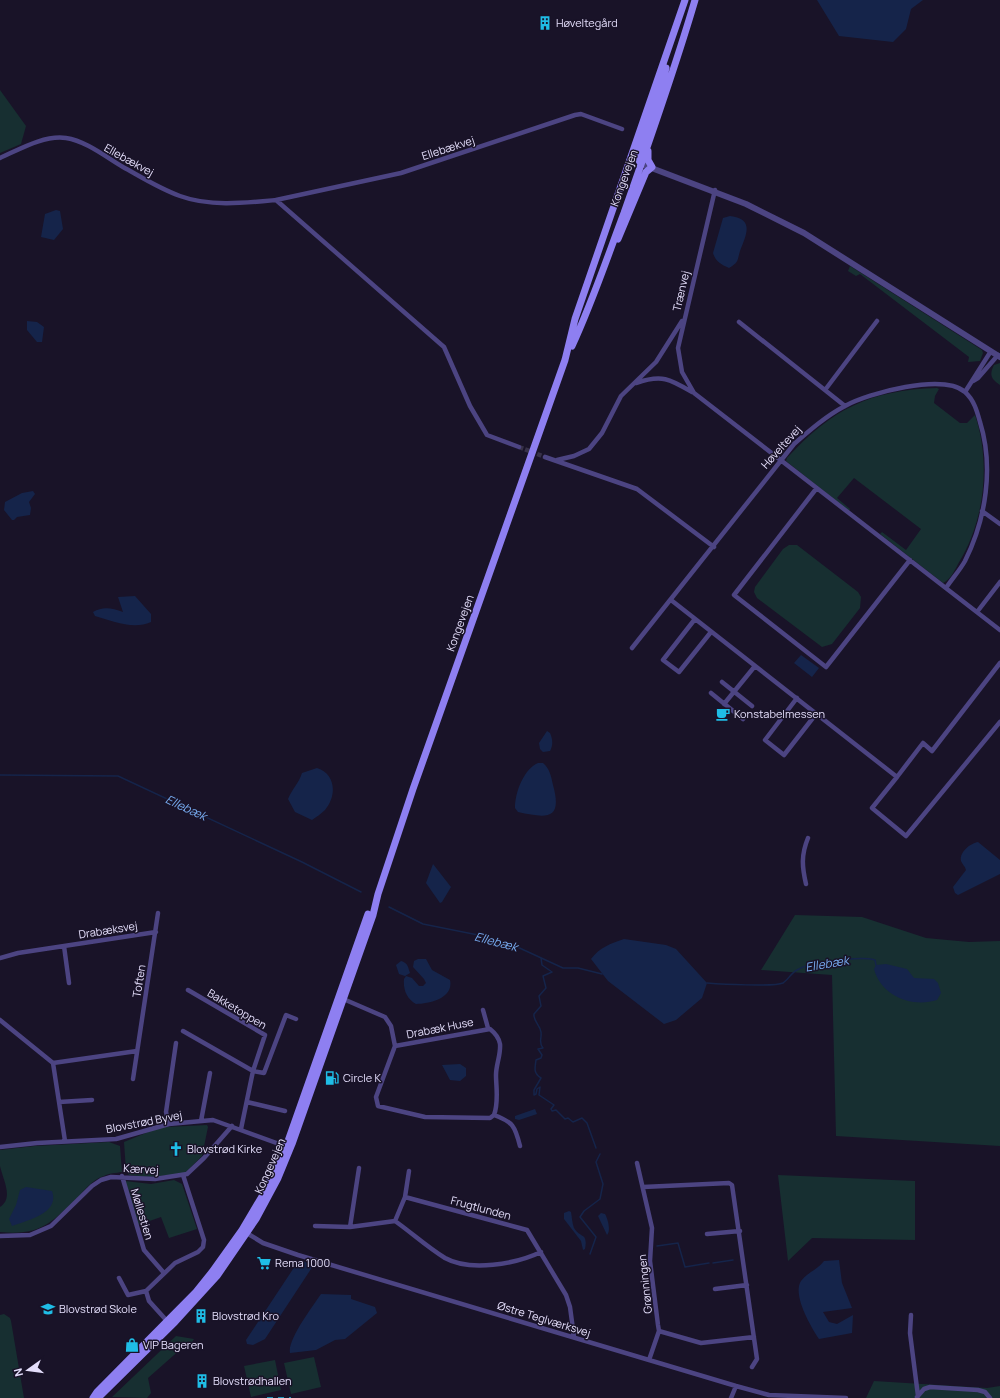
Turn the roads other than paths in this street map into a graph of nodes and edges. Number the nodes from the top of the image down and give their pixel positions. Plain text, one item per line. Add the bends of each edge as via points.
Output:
1 (685, 0) edge
2 (695, 0) edge
3 (673, 33) junction
4 (622, 129) dead end
5 (651, 137) junction
6 (0, 158) edge
7 (641, 164) junction
8 (652, 167) junction
9 (622, 185) junction
10 (715, 190) junction
11 (276, 200) junction
12 (604, 266) junction
13 (684, 319) junction
14 (739, 322) dead end
15 (877, 322) dead end
16 (991, 351) junction
17 (999, 356) edge
18 (565, 360) junction
19 (973, 381) junction
20 (634, 384) junction
21 (825, 390) junction
22 (965, 392) junction
23 (694, 393) junction
24 (845, 406) junction
25 (519, 447) tunnel mouth
26 (545, 457) tunnel mouth
27 (557, 460) junction
28 (780, 461) junction
29 (816, 489) junction
30 (982, 511) junction
31 (1000, 524) edge
32 (714, 548) junction
33 (910, 560) junction
34 (1000, 582) edge
35 (946, 588) junction
36 (671, 600) junction
37 (977, 612) junction
38 (695, 619) junction
39 (1000, 630) edge
40 (711, 632) junction
41 (632, 648) dead end
42 (1000, 663) edge
43 (755, 666) junction
44 (722, 682) dead end
45 (734, 692) junction
46 (711, 693) dead end
47 (797, 698) junction
48 (724, 704) junction
49 (752, 706) dead end
50 (816, 714) junction
51 (743, 719) dead end
52 (1000, 722) edge
53 (897, 777) junction
54 (808, 838) dead end
55 (806, 884) dead end
56 (158, 914) dead end
57 (156, 932) junction
58 (64, 946) junction
59 (0, 958) edge
60 (69, 983) dead end
61 (188, 990) dead end
62 (341, 998) junction
63 (483, 1010) dead end
64 (296, 1019) dead end
65 (0, 1020) edge
66 (488, 1028) junction
67 (183, 1031) dead end
68 (176, 1044) dead end
69 (395, 1046) junction
70 (137, 1051) junction
71 (53, 1063) junction
72 (253, 1071) junction
73 (210, 1073) dead end
74 (133, 1079) dead end
75 (92, 1100) dead end
76 (59, 1102) junction
77 (247, 1102) junction
78 (285, 1111) dead end
79 (494, 1115) junction
80 (201, 1121) junction
81 (169, 1124) junction
82 (232, 1126) junction
83 (241, 1130) junction
84 (65, 1141) junction
85 (287, 1144) junction
86 (520, 1146) dead end
87 (0, 1147) edge
88 (637, 1163) dead end
89 (359, 1168) dead end
90 (409, 1171) dead end
91 (122, 1176) junction
92 (183, 1176) junction
93 (643, 1187) junction
94 (405, 1197) junction
95 (395, 1221) junction
96 (315, 1226) dead end
97 (350, 1227) junction
98 (740, 1230) junction
99 (244, 1232) junction
100 (707, 1234) dead end
101 (0, 1236) edge
102 (541, 1252) junction
103 (164, 1273) junction
104 (119, 1278) dead end
105 (747, 1285) junction
106 (715, 1288) dead end
107 (146, 1291) junction
108 (911, 1315) dead end
109 (166, 1321) junction
110 (659, 1331) junction
111 (574, 1337) junction
112 (754, 1337) junction
113 (649, 1360) junction
114 (752, 1366) dead end
115 (736, 1386) junction
116 (917, 1397) edge
117 (93, 1398) edge
118 (97, 1398) edge
119 (732, 1398) edge
120 (846, 1398) edge
121 (990, 1398) edge

1 - 3 main road, Kongevejen
2 - 5 main road, Kongevejen via 673,76
3 - 7 main road via 661,89 638,154
3 - 9 main road, Kongevejen
4 - 11 street, Ellebækvej via 580,114 575,115 402,173
5 - 7 main road, Kongevejen
5 - 8 main road via 648,160
6 - 11 street, Ellebækvej via 50,138 67,138 180,196 208,202 239,204
7 - 8 street
7 - 9 main road via 630,170
7 - 12 main road, Kongevejen
8 - 10 street
8 - 12 main road via 646,172 625,226
9 - 18 main road, Kongevejen via 575,319
10 - 13 street, Trænvej
10 - 16 street via 804,233
11 - 25 street via 444,347 470,406 487,435
12 - 18 main road, Kongevejen
13 - 20 street via 656,362
13 - 23 street, Trænvej via 678,348 679,360
14 - 21 street
15 - 21 street
16 - 17 street
16 - 19 street
17 - 19 street
18 - 62 main road, Kongevejen
19 - 22 street
20 - 23 street, Trænvej via 663,377
20 - 27 street via 621,396 602,433 589,449
21 - 24 street
22 - 24 street, Høveltevej via 947,385 908,386 887,390
22 - 30 street via 976,408 985,448 987,473
23 - 28 street, Trænvej
24 - 28 street, Høveltevej via 808,431
26 - 27 street
27 - 32 street via 637,489
28 - 29 street, Trænvej
28 - 32 street, Høveltevej
29 - 33 street, Trænvej
29 - 33 street via 734,595 826,667
30 - 31 street
30 - 35 street via 964,562
32 - 36 street, Høveltevej
33 - 35 street, Trænvej
34 - 37 street
35 - 37 street, Trænvej
36 - 38 street
36 - 41 street, Høveltevej
37 - 39 street, Trænvej
38 - 40 street
38 - 40 street via 663,660 680,672
40 - 43 street
42 - 53 street via 932,751 923,743
43 - 45 street
43 - 47 street
44 - 45 street
45 - 48 street
45 - 49 street
46 - 48 street
47 - 50 street
47 - 50 street via 765,740 784,755
48 - 51 street
50 - 53 street
52 - 53 street via 906,836 872,808
54 - 55 street via 803,850 802,866
56 - 57 street, Toften
57 - 58 street, Drabæksvej
57 - 70 street, Toften
58 - 59 street, Drabæksvej
58 - 60 street
61 - 72 street, Bakketoppen via 264,1033 266,1038
62 - 69 street, Drabæk Huse via 385,1017 391,1026
62 - 85 main road, Kongevejen
62 - 99 main road, Kongevejen via 292,1144 269,1196
63 - 66 street, Drabæk Huse
64 - 72 street, Bakketoppen via 286,1015 266,1072
65 - 71 street
66 - 69 street, Drabæk Huse
66 - 79 street, Drabæk Huse via 496,1034 500,1046
67 - 72 street
68 - 81 street via 166,1112
69 - 79 street, Drabæk Huse via 376,1097 378,1106 425,1117 490,1118
70 - 71 street
70 - 74 street, Toften
71 - 76 street
72 - 77 street, Bakketoppen
73 - 80 street
75 - 76 street
76 - 84 street
77 - 78 street
77 - 83 street, Bakketoppen
79 - 86 street via 510,1121 518,1134
80 - 81 street, Blovstrød Byvej
80 - 82 street, Blovstrød Byvej via 213,1120
81 - 84 street, Blovstrød Byvej via 119,1138
82 - 83 street, Blovstrød Byvej
82 - 92 street via 194,1169
83 - 85 street, Blovstrød Byvej via 282,1145
84 - 87 street, Blovstrød Byvej
85 - 99 main road, Kongevejen
88 - 93 street, Grønningen
89 - 97 street
90 - 94 street
91 - 92 street, Kærvej via 155,1179
91 - 101 street, Kærvej via 101,1180 92,1186 51,1226 39,1232
91 - 103 street, Møllestien via 144,1250
92 - 103 street via 204,1240 203,1247 175,1263
93 - 98 street via 729,1183 734,1188
93 - 110 street, Grønningen via 652,1228 650,1262
94 - 95 street
94 - 102 street, Frugtlunden via 526,1230
95 - 97 street
95 - 102 street via 440,1255 459,1263 495,1265 531,1257
96 - 97 street
98 - 100 street
98 - 105 street
99 - 109 main road, Kongevejen via 212,1272
99 - 111 street, Østre Teglværksvej via 263,1243 298,1255
99 - 118 main road, Kongevejen via 217,1276
102 - 111 street, Frugtlunden via 566,1295
103 - 107 street
104 - 107 street via 128,1295
105 - 106 street
105 - 112 street
107 - 109 street via 149,1301
108 - 116 street via 910,1333
109 - 117 main road, Kongevejen
110 - 112 street via 701,1343
110 - 113 street, Grønningen
111 - 113 street, Østre Teglværksvej
112 - 114 street via 757,1359
113 - 115 street, Østre Teglværksvej
115 - 119 street
115 - 120 street, Østre Teglværksvej via 769,1395
116 - 121 street via 924,1389 930,1387 978,1390 985,1392

